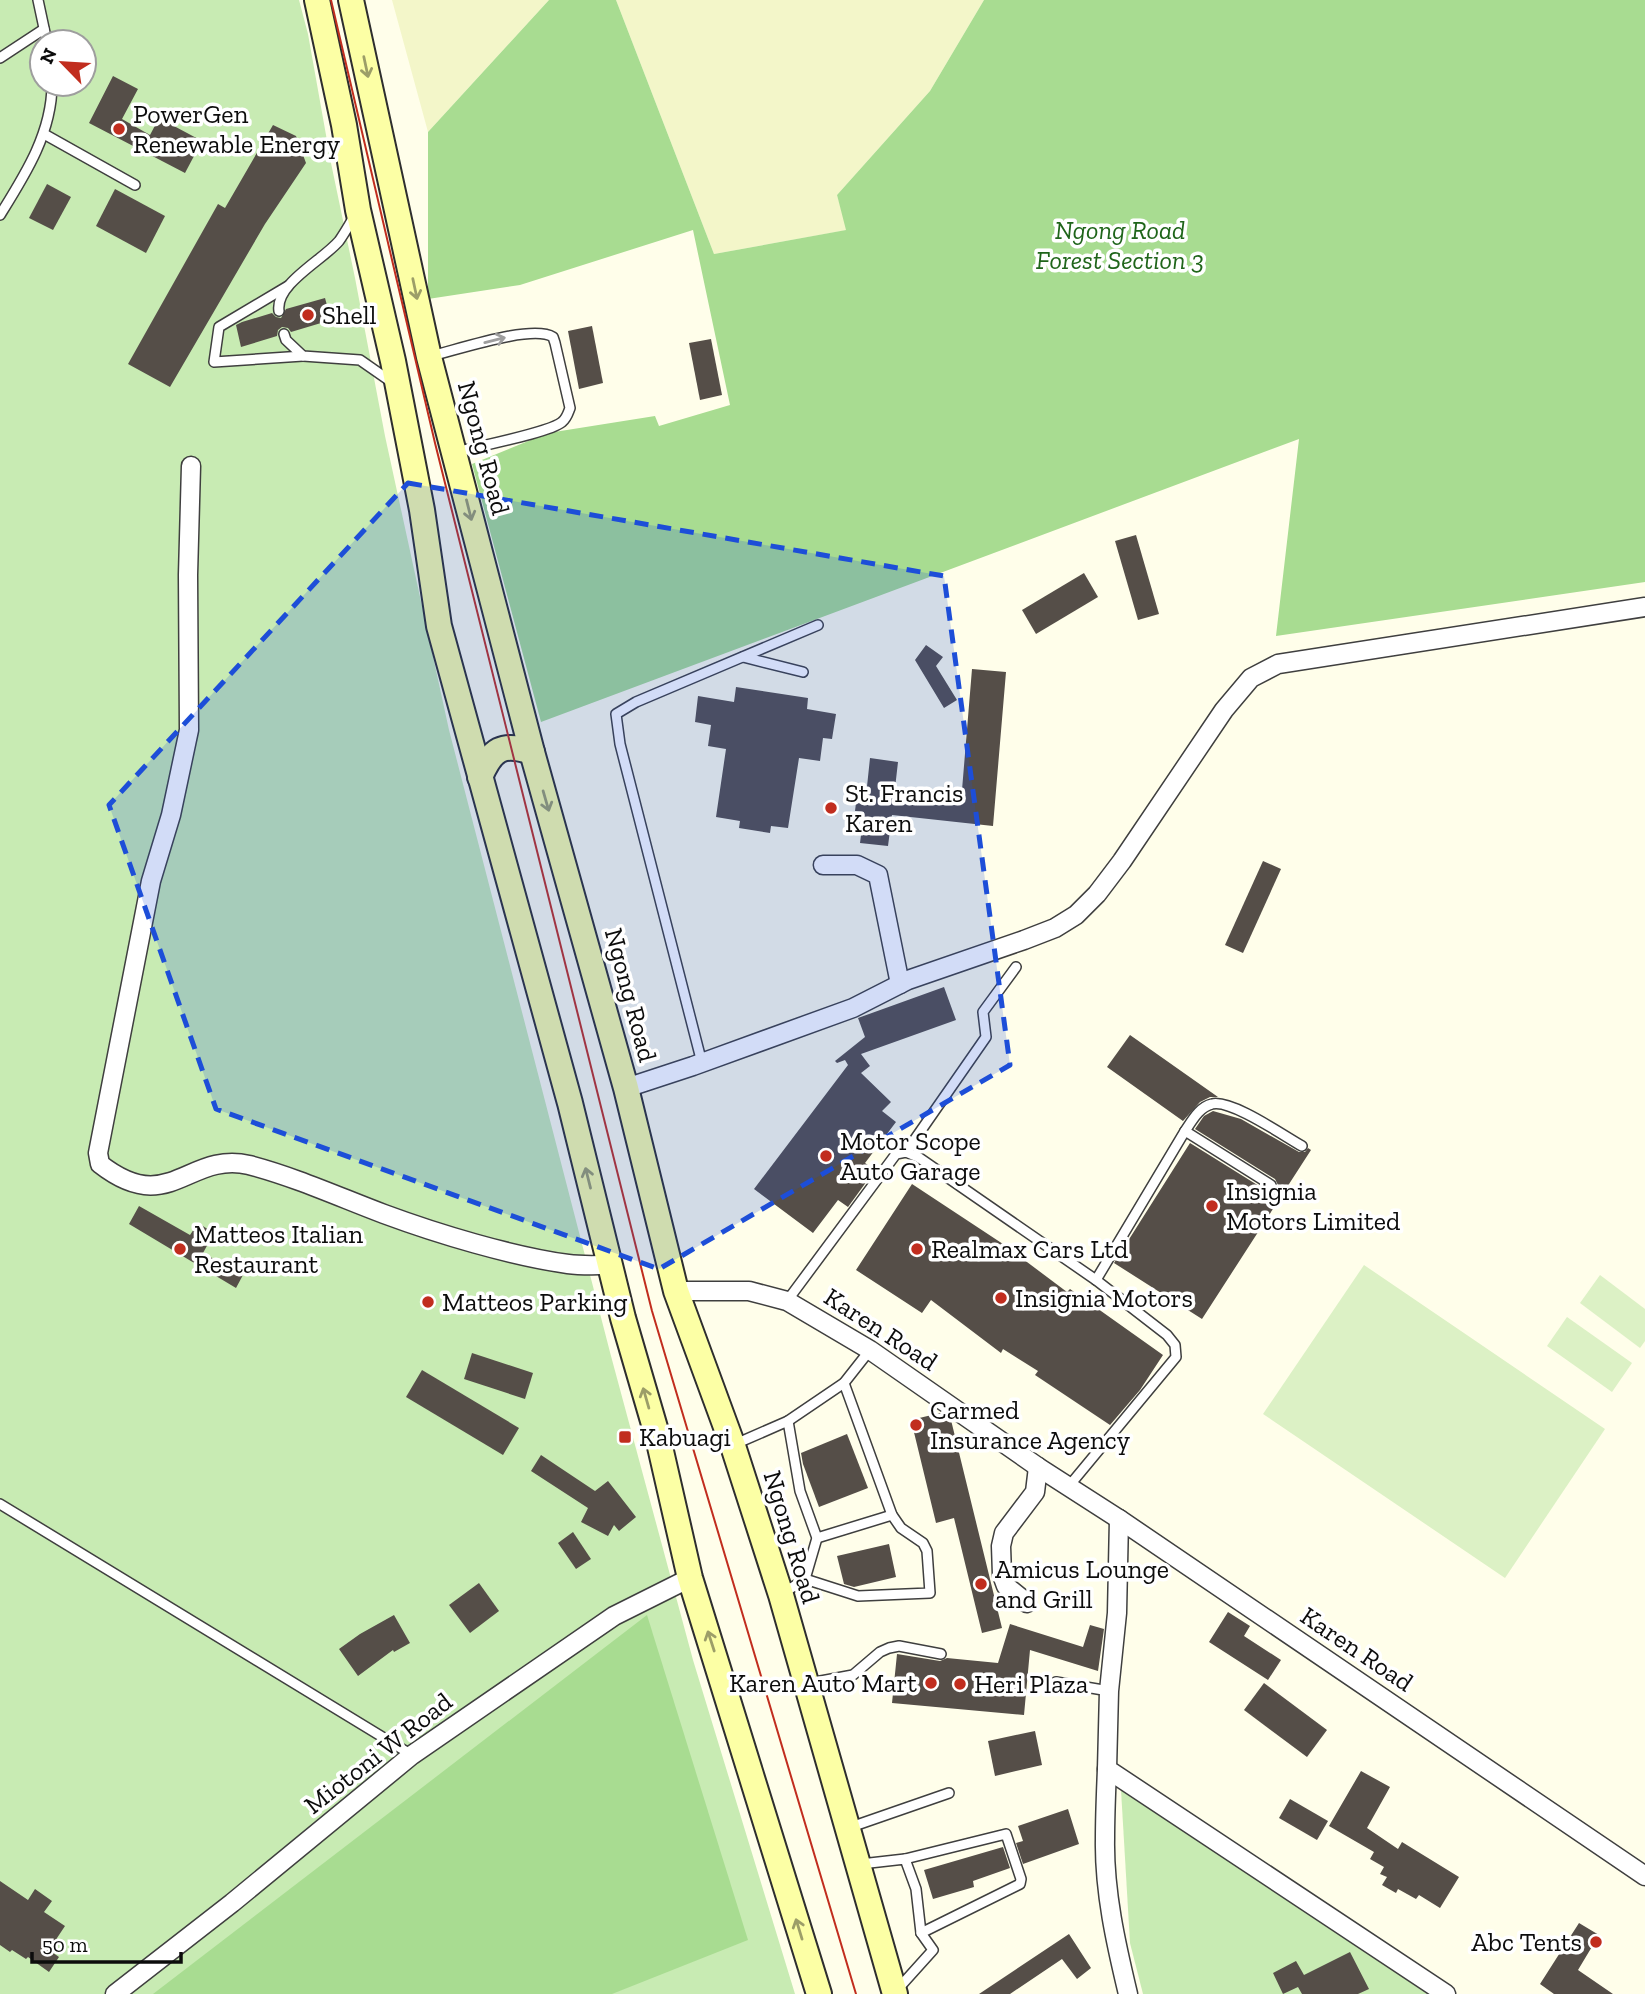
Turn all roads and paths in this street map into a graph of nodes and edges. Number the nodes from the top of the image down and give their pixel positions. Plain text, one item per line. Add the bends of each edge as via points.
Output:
1 (38, 0) edge
2 (317, 0) edge
3 (351, 0) edge
4 (44, 28) edge
5 (28, 40) edge
6 (0, 58) edge
7 (51, 98) edge
8 (44, 134) junction
9 (135, 185) dead end
10 (359, 210) junction
11 (0, 215) edge
12 (288, 286) junction
13 (279, 311) dead end
14 (284, 334) dead end
15 (303, 356) junction
16 (429, 357) junction
17 (397, 386) junction
18 (455, 452) junction
19 (191, 466) dead end
20 (1645, 607) edge
21 (818, 625) dead end
22 (743, 657) junction
23 (803, 672) dead end
24 (532, 752) junction
25 (480, 777) junction
26 (823, 865) dead end
27 (1016, 967) dead end
28 (900, 984) junction
29 (702, 1063) junction
30 (626, 1087) junction
31 (1185, 1131) junction
32 (1302, 1146) dead end
33 (906, 1152) junction
34 (1271, 1185) dead end
35 (610, 1265) junction
36 (1096, 1280) junction
37 (676, 1291) junction
38 (787, 1301) junction
39 (870, 1350) junction
40 (844, 1383) junction
41 (789, 1421) junction
42 (733, 1446) junction
43 (1038, 1466) junction
44 (1069, 1486) junction
45 (0, 1504) edge
46 (892, 1515) junction
47 (1119, 1519) junction
48 (817, 1538) junction
49 (690, 1578) junction
50 (805, 1579) junction
51 (781, 1595) junction
52 (1027, 1603) dead end
53 (941, 1654) dead end
54 (1056, 1682) dead end
55 (804, 1684) junction
56 (1109, 1691) junction
57 (412, 1755) junction
58 (1107, 1769) junction
59 (949, 1793) dead end
60 (849, 1828) junction
61 (905, 1859) junction
62 (859, 1865) junction
63 (1645, 1876) edge
64 (921, 1933) junction
65 (115, 1994) edge
66 (819, 1994) edge
67 (895, 1994) edge
68 (1128, 1994) edge
69 (1446, 1994) edge

1 - 4 lane
2 - 10 main road
3 -> 16 main road, Ngong Road
5 - 6 lane
7 - 8 lane
8 - 9 lane
8 - 11 lane
10 - 12 lane via 338,242
10 - 17 main road
12 - 13 lane
12 - 15 lane via 219,327 214,362
14 - 15 lane
15 - 17 lane via 360,360
16 - 18 main road, Ngong Road
16 -> 18 lane via 513,336 538,332 554,337 568,415 541,431
17 - 25 main road via 439,626
18 -> 24 main road, Ngong Road
19 - 35 street via 189,730 151,881 98,1153 100,1164 148,1186 230,1161 475,1243 569,1265
20 - 28 street via 1278,664 1251,678 1224,710 1122,860 1076,915 1055,928
21 - 22 lane
22 - 23 lane
22 - 29 lane via 616,714
24 - 25 main road via 514,746 499,749 489,757
24 -> 30 main road, Ngong Road
35 -> 25 main road
26 - 28 street via 857,865 878,875
27 - 33 lane via 983,1012 986,1037
28 - 29 street via 853,1008
29 - 30 street
30 - 37 main road, Ngong Road
31 - 32 lane via 1199,1111 1220,1103
31 - 34 lane
31 - 36 lane
33 - 36 lane
33 - 38 lane via 895,1154
49 -> 35 main road via 658,1438
36 - 44 lane via 1167,1335 1175,1345 1176,1357
37 - 38 street, Karen Road via 750,1290
37 - 42 main road, Ngong Road
38 - 39 street, Karen Road
39 - 40 lane
39 - 43 street, Karen Road
40 - 41 lane
40 - 46 lane
41 - 42 lane
41 - 48 lane via 800,1491
42 - 51 main road, Ngong Road
43 - 44 street, Karen Road
43 - 52 street via 1035,1492 1004,1533 1001,1546 1006,1586
44 - 47 street, Karen Road
45 - 57 lane
46 - 48 lane
46 - 50 lane via 927,1550 930,1593 858,1596
47 - 56 street
47 - 63 street, Karen Road
48 - 50 lane
49 - 57 street, Miotoni W Road via 614,1616
66 -> 49 main road
50 - 51 lane
51 - 55 main road, Ngong Road
53 - 55 lane via 889,1648 852,1675
54 - 56 lane
55 - 60 main road, Ngong Road
56 - 58 street
57 - 65 street, Miotoni W Road
58 - 68 street via 1104,1842 1108,1894
58 - 69 street
59 - 60 lane
60 - 62 main road, Ngong Road
61 - 62 lane
61 - 64 lane via 916,1889
61 - 64 lane via 1006,1834 1021,1879 1020,1884
62 - 67 main road, Ngong Road
64 - 67 lane via 933,1950

